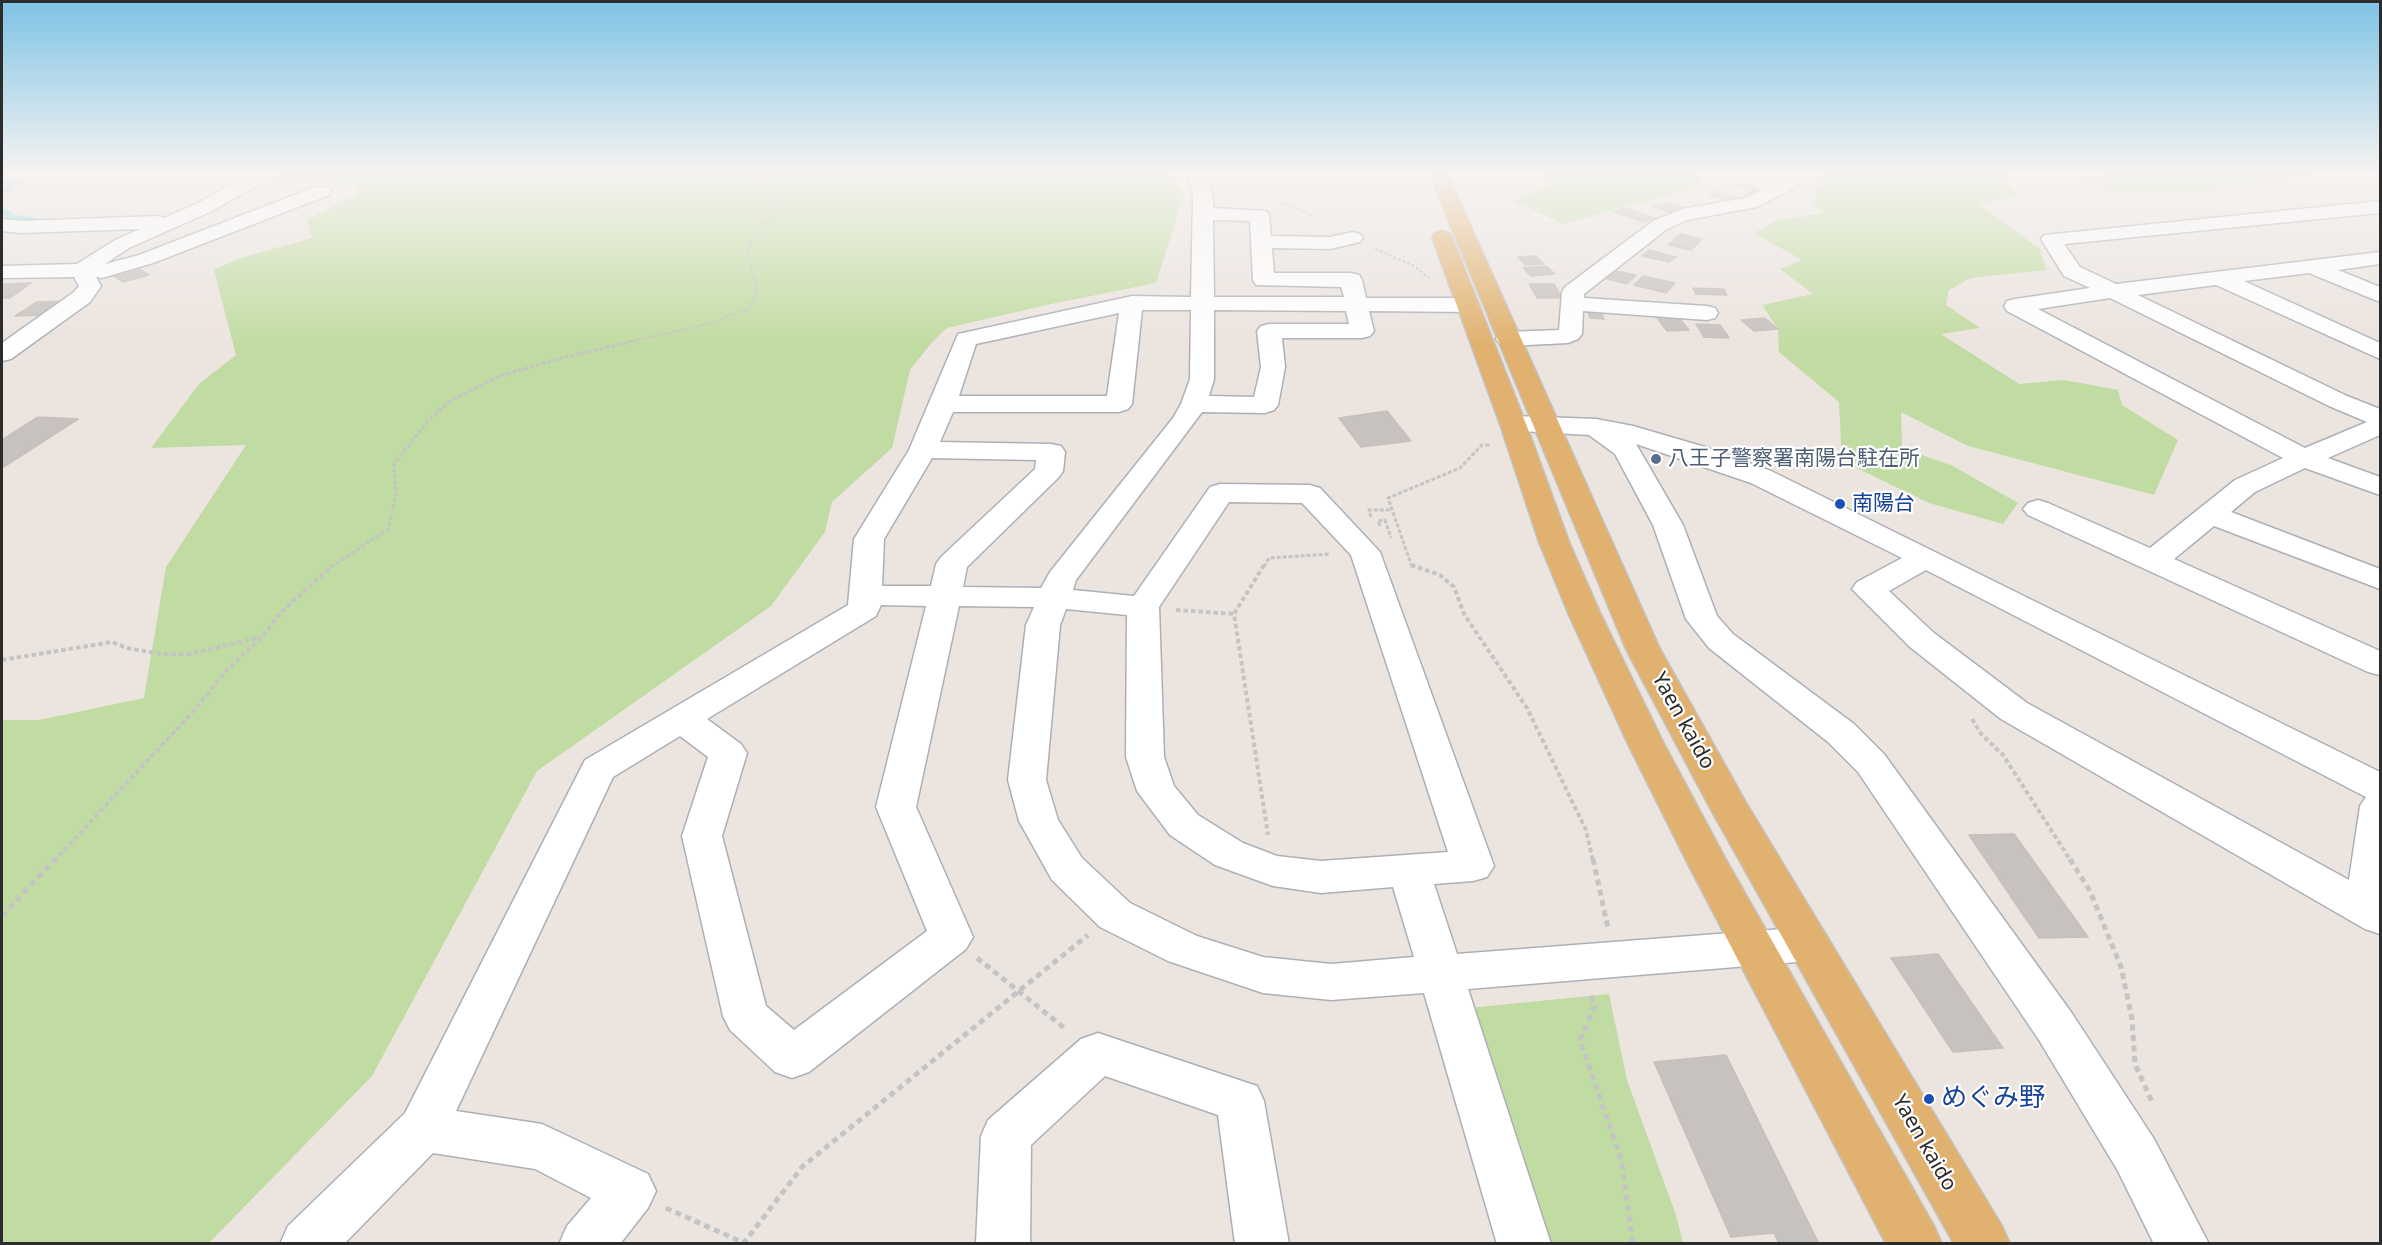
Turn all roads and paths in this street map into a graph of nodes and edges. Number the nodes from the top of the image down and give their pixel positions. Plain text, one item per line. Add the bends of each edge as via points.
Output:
1 (156, 229) edge
2 (223, 229) edge
3 (759, 229) edge
4 (1202, 229) edge
5 (1260, 229) edge
6 (1439, 229) edge
7 (1462, 229) edge
8 (1655, 229) edge
9 (2153, 229) edge
10 (1353, 238) dead end
11 (1261, 242) junction
12 (2380, 258) edge
13 (2313, 267) junction
14 (2, 272) edge
15 (84, 273) junction
16 (2218, 278) junction
17 (2114, 291) junction
18 (2380, 295) edge
19 (1132, 303) junction
20 (1200, 304) junction
21 (1572, 304) junction
22 (1357, 305) junction
23 (1468, 306) junction
24 (1707, 313) dead end
25 (1508, 339) junction
26 (2380, 352) edge
27 (2, 354) edge
28 (943, 404) junction
29 (1194, 404) junction
30 (2380, 418) edge
31 (2380, 426) edge
32 (1596, 428) junction
33 (1521, 431) junction
34 (923, 450) junction
35 (2304, 458) junction
36 (2380, 487) edge
37 (2038, 509) dead end
38 (1381, 510) dead end
39 (2211, 514) junction
40 (1385, 520) dead end
41 (1365, 552) junction
42 (1926, 558) junction
43 (2154, 560) junction
44 (2380, 580) edge
45 (864, 595) junction
46 (944, 598) junction
47 (1052, 598) junction
48 (1143, 607) junction
49 (1234, 614) junction
50 (262, 637) junction
51 (2, 660) edge
52 (2380, 664) edge
53 (1969, 715) dead end
54 (681, 718) junction
55 (2380, 788) edge
56 (2380, 806) edge
57 (1273, 871) junction
58 (1409, 871) junction
59 (2373, 913) edge
60 (2, 916) edge
61 (1092, 932) dead end
62 (951, 937) junction
63 (1809, 944) junction
64 (1754, 948) junction
65 (1597, 962) junction
66 (1442, 975) junction
67 (1019, 992) junction
68 (1098, 1053) junction
69 (2154, 1106) dead end
70 (423, 1129) junction
71 (630, 1191) junction
72 (744, 1243) edge
73 (307, 1244) edge
74 (586, 1244) edge
75 (1003, 1244) edge
76 (1262, 1244) edge
77 (1524, 1244) edge
78 (1633, 1244) edge
79 (1915, 1244) edge
80 (1983, 1244) edge
81 (2182, 1244) edge

1 - 15 street via 122,244
2 - 15 street via 146,259
3 - 50 path via 748,250 757,293 749,309 704,325 500,376 448,402 394,464 396,495 388,529 319,576 280,613
4 - 20 street
5 - 11 street
6 - 23 main road, Yaen kaido
7 - 25 main road, Yaen kaido
8 - 21 street via 1574,292
9 - 17 street via 2051,239 2072,271
10 - 11 street via 1330,243
11 - 22 street via 1264,280 1351,280
12 - 13 street
13 - 16 street
13 - 18 street
14 - 15 street
15 - 27 street via 90,286 82,297
16 - 17 street
16 - 26 street
17 - 30 street
17 - 35 street via 2015,306
19 - 20 street
19 - 28 street via 966,339
19 - 28 street via 1119,404
20 - 22 street
20 - 29 street via 1202,379
21 - 24 street
21 - 25 street via 1570,334 1560,338
22 - 23 street
22 - 29 street via 1362,331 1269,331 1273,368 1265,405
23 - 33 main road, Yaen kaido
25 - 33 main road, Yaen kaido
28 - 34 street
29 - 47 street via 1061,579
31 - 35 street
32 - 33 street
32 - 42 street via 1663,442 1739,468
32 - 81 street via 1626,449 1643,477 1668,525 1702,619 1721,641 1840,733 1871,763 2055,1026 2136,1155
33 - 63 main road, Yaen kaido via 1601,556 1643,649
33 - 64 main road, Yaen kaido via 1554,542 1585,615 1645,742
33 - 65 path via 1482,445 1460,468 1388,498 1412,567 1440,575 1454,587 1464,614 1527,708 1586,830
34 - 45 street via 869,539
34 - 46 street via 1051,452 1050,471 952,564
35 - 36 street
35 - 39 street via 2245,486
37 - 43 street
38 - 40 path
39 - 43 street
39 - 44 street
41 - 48 street via 1310,494 1220,494
41 - 49 path via 1269,558
41 - 58 street via 1473,866
42 - 55 street
42 - 59 street via 1869,589 1922,640 2014,711
43 - 52 street
45 - 46 street
45 - 54 street via 864,609
46 - 47 street
46 - 62 street via 896,807
47 - 48 street
47 - 66 street via 1043,626 1027,780 1039,821 1067,868 1115,915 1183,948 1263,975 1331,982
48 - 49 path
48 - 57 street via 1145,758 1156,791 1184,825 1228,854
49 - 57 path
50 - 51 path via 190,654 161,654 112,642
50 - 60 path via 228,669 190,715
53 - 69 path via 2003,755 2090,891 2121,968 2132,1019 2135,1064
54 - 62 street via 728,753 702,836 746,1016 792,1058
54 - 70 street via 598,769
56 - 59 street
57 - 58 street via 1321,877
58 - 66 street
61 - 67 path
62 - 67 path
63 - 64 street
63 - 80 main road, Yaen kaido
64 - 65 street
64 - 79 main road, Yaen kaido
65 - 66 street
65 - 78 path via 1595,1006 1580,1041 1622,1159
66 - 77 street
67 - 68 path
67 - 72 path via 804,1166
68 - 75 street via 1006,1136
68 - 76 street via 1240,1101
70 - 71 street via 542,1147
70 - 73 street
71 - 72 path
71 - 74 street

